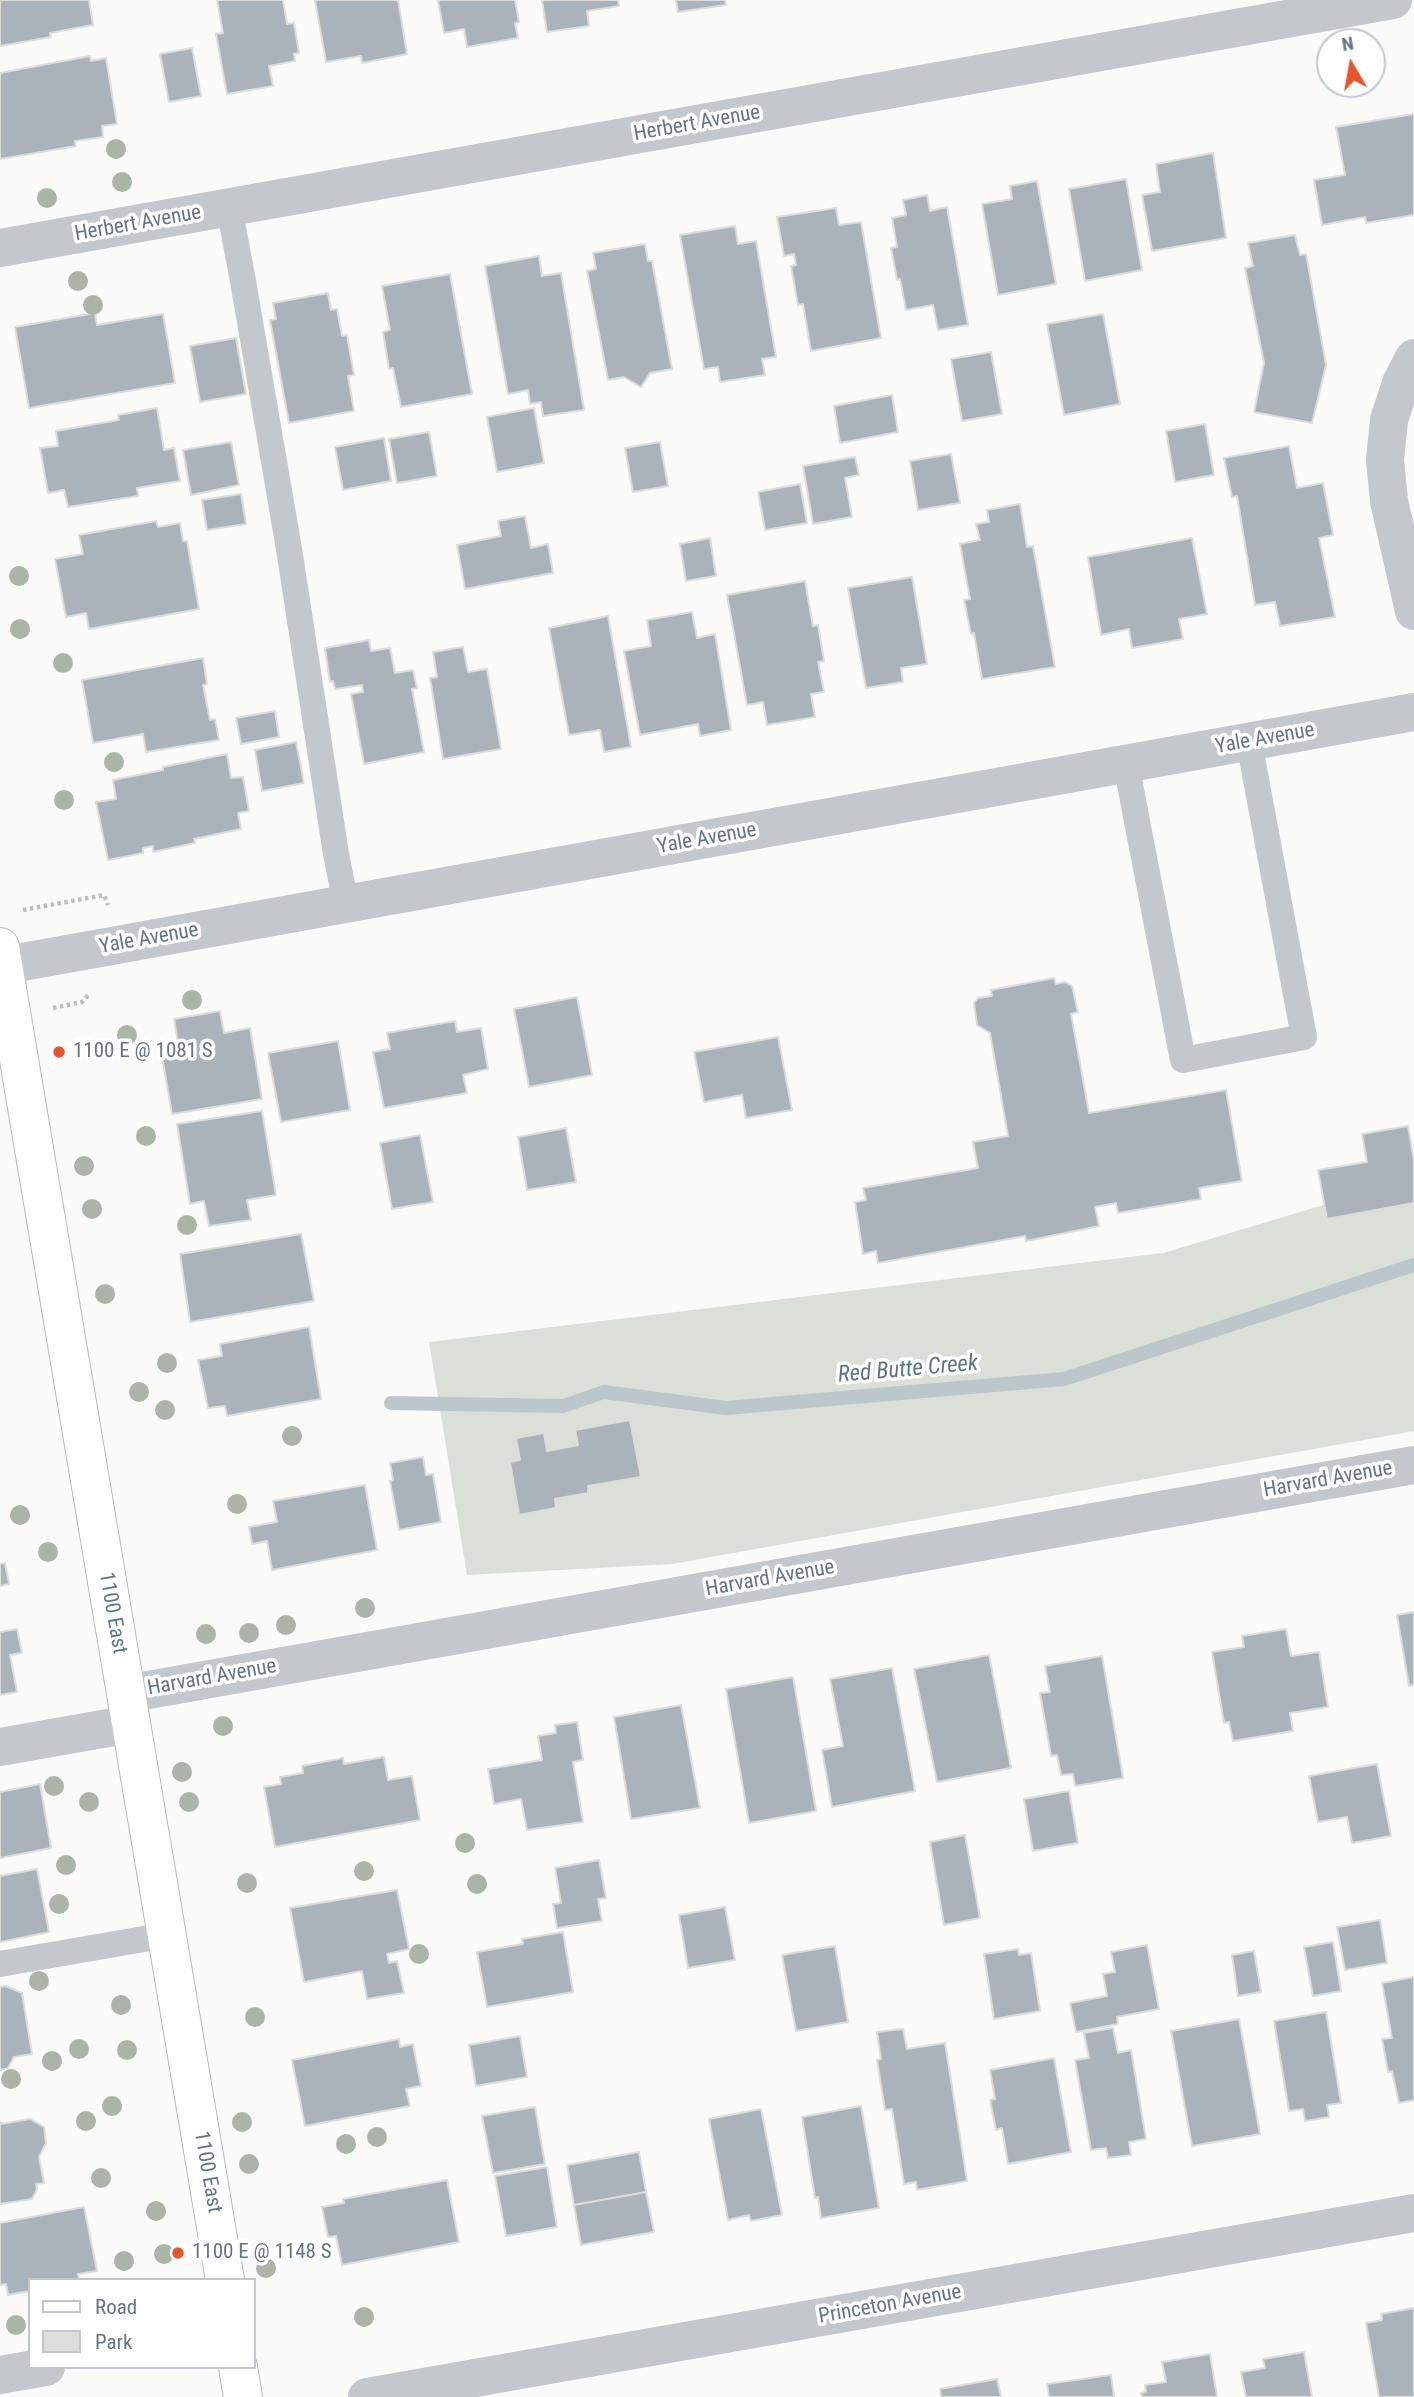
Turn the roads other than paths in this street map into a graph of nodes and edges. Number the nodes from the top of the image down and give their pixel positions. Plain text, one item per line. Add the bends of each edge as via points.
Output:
1 (1393, 0) edge
2 (229, 208) junction
3 (0, 248) edge
4 (1414, 358) edge
5 (1414, 611) edge
6 (1414, 712) edge
7 (1249, 742) junction
8 (1126, 764) junction
9 (346, 904) junction
10 (1, 959) edge
11 (1414, 1465) edge
12 (129, 1709) junction
13 (0, 1746) edge
14 (167, 1935) junction
15 (0, 1964) edge
16 (1414, 2213) edge
17 (225, 2278) edge
18 (34, 2369) edge
19 (238, 2369) edge
20 (0, 2375) edge
21 (243, 2397) edge
22 (367, 2397) edge

1 - 2 street, Herbert Avenue
2 - 3 street, Herbert Avenue
2 - 9 lane
4 - 5 street via 1389,420 1385,460
6 - 7 street, Yale Avenue
7 - 8 street, Yale Avenue
7 - 8 lane via 1304,1037 1183,1060
8 - 9 street, Yale Avenue
9 - 10 street, Yale Avenue
10 - 12 street, 1100 East
11 - 12 street, Harvard Avenue
12 - 13 street, Harvard Avenue
12 - 14 street, 1100 East
14 - 15 lane
14 - 17 street, 1100 East
16 - 22 street, Princeton Avenue
18 - 20 street
19 - 21 street

